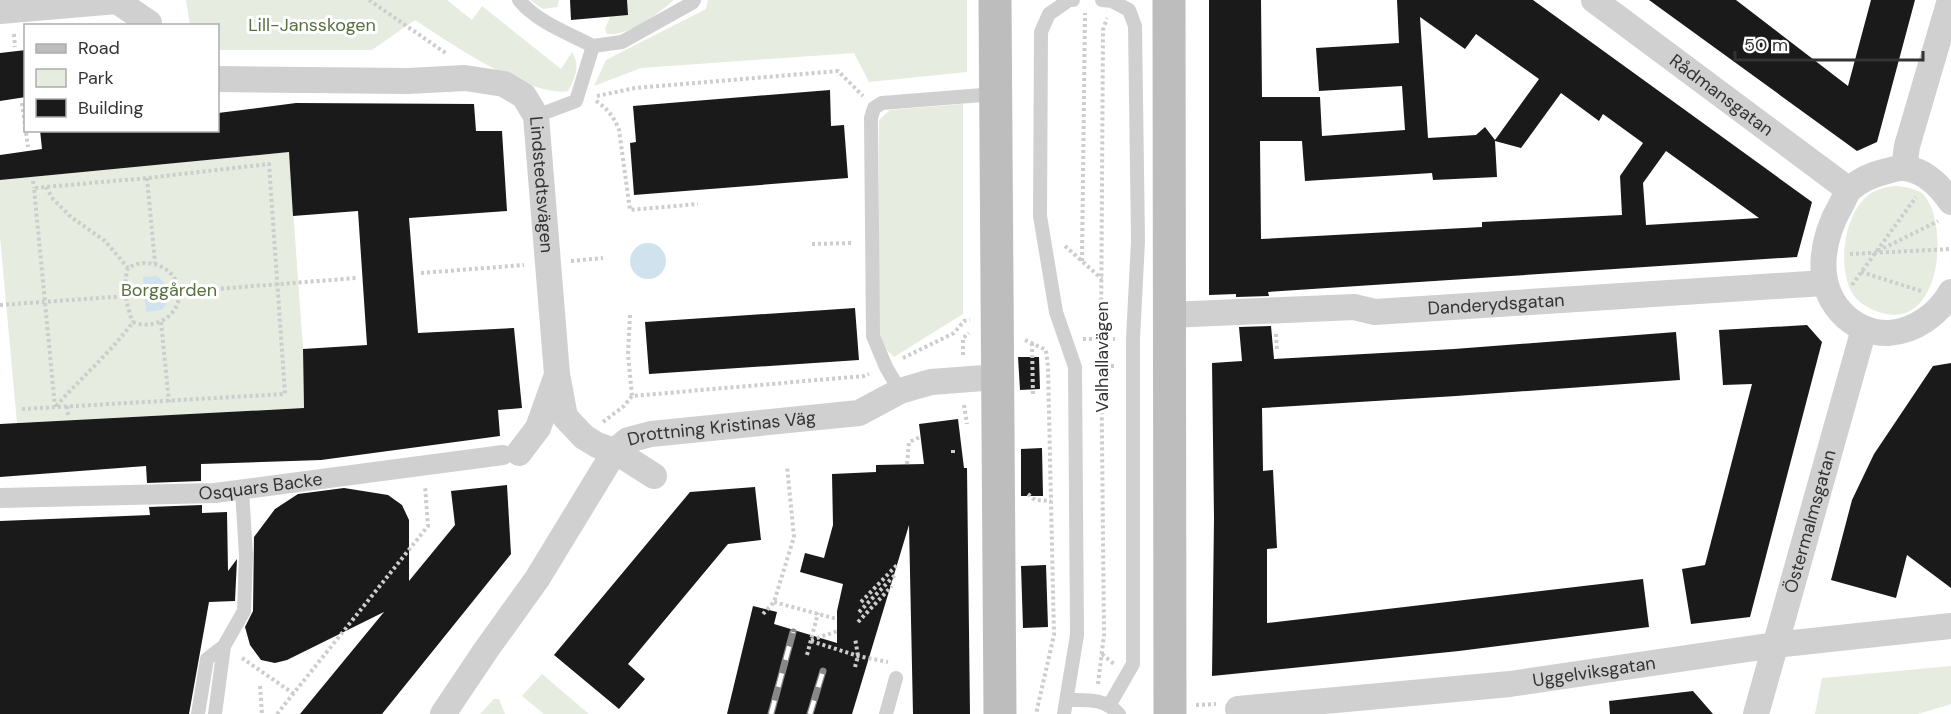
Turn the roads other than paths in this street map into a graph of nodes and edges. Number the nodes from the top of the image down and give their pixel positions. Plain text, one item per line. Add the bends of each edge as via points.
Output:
1 (519, 0) edge
2 (694, 0) edge
3 (994, 0) edge
4 (1073, 0) edge
5 (1102, 0) edge
6 (1169, 0) edge
7 (1594, 0) edge
8 (1950, 0) edge
9 (1112, 1) edge
10 (0, 11) edge
11 (149, 24) edge
12 (593, 46) junction
13 (219, 79) edge
14 (995, 94) junction
15 (536, 116) junction
16 (1904, 168) junction
17 (1849, 190) junction
18 (1946, 211) edge
19 (1824, 283) junction
20 (1940, 293) edge
21 (1169, 315) junction
22 (1864, 328) junction
23 (557, 374) junction
24 (996, 377) junction
25 (900, 391) junction
26 (542, 449) junction
27 (615, 451) junction
28 (654, 476) dead end
29 (242, 490) junction
30 (0, 498) edge
31 (1951, 626) edge
32 (1775, 645) junction
33 (224, 646) junction
34 (896, 678) road end
35 (1067, 699) junction
36 (1115, 709) edge
37 (1238, 709) dead end
38 (198, 714) edge
39 (215, 714) edge
40 (443, 714) edge
41 (886, 714) edge
42 (1000, 714) edge
43 (1064, 714) edge
44 (1170, 714) edge
45 (1756, 714) edge

1 - 12 lane via 546,22
2 - 12 lane via 622,42
3 - 14 main road
4 - 35 lane via 1049,14 1041,32 1040,124 1040,216 1056,312 1075,367 1077,635
5 - 9 lane
6 - 21 main road
7 - 17 street, Rådmansgatan
8 - 16 street
9 - 36 lane via 1129,10 1135,26 1138,241 1133,339 1133,664
10 - 11 street via 117,1
12 - 15 lane via 576,101
13 - 15 street, Lindstedtsvägen via 465,78 504,84 524,96
14 - 24 main road
14 - 25 lane via 882,103 874,108 873,336
15 - 23 street, Lindstedtsvägen
16 - 17 street via 1873,174
16 - 18 street via 1922,174 1941,188
17 - 19 street via 1826,239
19 - 21 street, Danderydsgatan via 1375,312 1354,307
19 - 22 street via 1833,303 1846,318
20 - 22 street via 1940,309 1912,327 1879,333
21 - 44 main road
22 - 32 street, Östermalmsgatan
23 - 26 street via 538,428
23 - 26 street, Lindstedtsvägen via 565,417
24 - 25 street, Drottning Kristinas Väg via 947,380
24 - 42 main road
25 - 27 street, Drottning Kristinas Väg via 859,413 651,434 628,440
26 - 27 street, Lindstedtsvägen
26 - 29 street, Osquars Backe
27 - 28 street, Lindstedtsvägen
27 - 40 street, Drottning Kristinas Väg via 537,579
29 - 30 street, Osquars Backe
29 - 33 lane via 244,611
31 - 32 street, Uggelviksgatan
32 - 37 street, Uggelviksgatan via 1510,684
32 - 45 street, Östermalmsgatan
33 - 38 lane via 207,659
33 - 39 lane
34 - 41 lane
35 - 36 lane via 1096,701
35 - 43 lane

